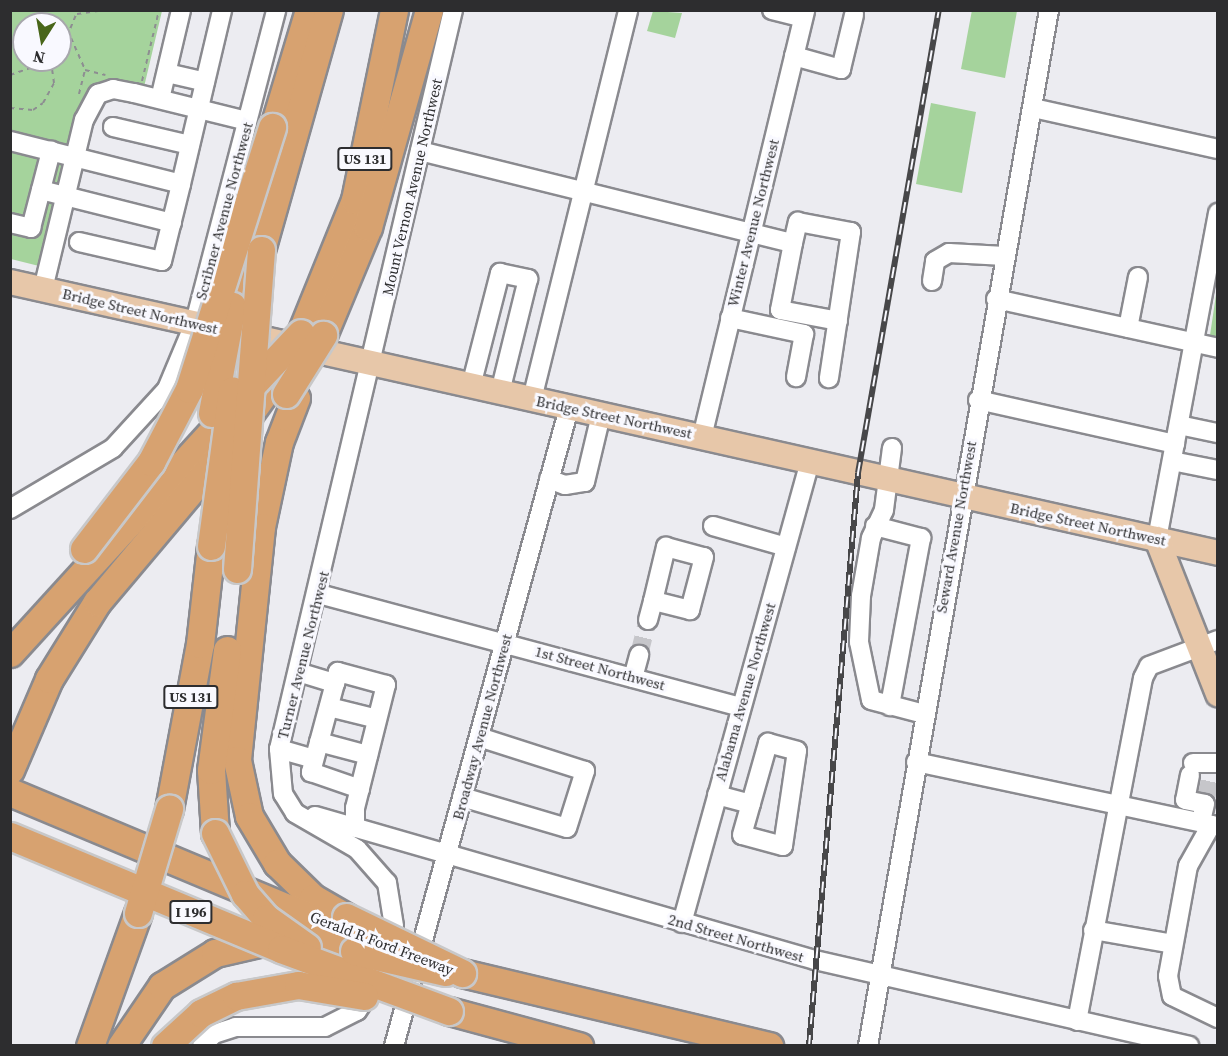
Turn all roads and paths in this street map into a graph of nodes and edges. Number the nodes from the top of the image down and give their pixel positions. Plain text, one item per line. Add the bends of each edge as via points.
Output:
1 (107, 10) edge
2 (159, 10) edge
3 (181, 10) edge
4 (222, 10) edge
5 (276, 10) edge
6 (301, 10) edge
7 (309, 10) edge
8 (329, 10) edge
9 (394, 10) edge
10 (412, 10) edge
11 (429, 10) edge
12 (453, 10) edge
13 (628, 10) edge
14 (772, 10) edge
15 (1049, 10) edge
16 (77, 12) edge
17 (804, 14) edge
18 (854, 15) dead end
19 (72, 34) edge
20 (72, 40) edge
21 (293, 55) junction
22 (794, 56) junction
23 (85, 70) dead end
24 (53, 72) edge
25 (166, 73) junction
26 (205, 82) junction
27 (142, 84) dead end
28 (160, 99) junction
29 (10, 108) edge
30 (1033, 108) junction
31 (198, 110) junction
32 (260, 124) junction
33 (113, 127) dead end
34 (10, 141) edge
35 (190, 145) junction
36 (1218, 149) edge
37 (51, 151) junction
38 (420, 151) junction
39 (75, 159) junction
40 (386, 161) junction
41 (181, 184) junction
42 (41, 190) junction
43 (585, 193) junction
44 (65, 200) junction
45 (1218, 213) edge
46 (10, 223) edge
47 (172, 223) junction
48 (751, 232) junction
49 (79, 242) dead end
50 (793, 243) junction
51 (261, 250) junction
52 (1005, 256) junction
53 (1138, 277) dead end
54 (932, 281) dead end
55 (10, 282) edge
56 (44, 289) junction
57 (996, 299) junction
58 (326, 304) junction
59 (730, 318) junction
60 (838, 321) junction
61 (195, 322) junction
62 (1128, 328) junction
63 (1194, 342) junction
64 (1218, 348) edge
65 (370, 364) junction
66 (796, 377) dead end
67 (829, 378) dead end
68 (471, 386) junction
69 (275, 391) junction
70 (500, 392) junction
71 (532, 399) junction
72 (978, 400) junction
73 (569, 408) junction
74 (601, 415) junction
75 (1179, 425) junction
76 (1218, 433) edge
77 (702, 436) junction
78 (892, 448) dead end
79 (1174, 452) junction
80 (810, 461) junction
81 (1218, 470) edge
82 (549, 479) junction
83 (888, 480) junction
84 (961, 496) junction
85 (10, 508) edge
86 (713, 526) dead end
87 (875, 526) junction
88 (1157, 539) junction
89 (211, 546) junction
90 (786, 547) junction
91 (1218, 553) edge
92 (915, 570) junction
93 (947, 575) junction
94 (319, 594) junction
95 (653, 601) dead end
96 (648, 620) tunnel mouth
97 (10, 633) edge
98 (505, 642) junction
99 (1208, 643) edge
100 (10, 653) edge
101 (639, 655) tunnel mouth
102 (298, 672) junction
103 (633, 678) junction
104 (335, 682) junction
105 (1218, 694) edge
106 (329, 706) junction
107 (890, 706) junction
108 (741, 707) junction
109 (924, 714) junction
110 (377, 719) junction
111 (479, 737) junction
112 (279, 749) junction
113 (317, 751) junction
114 (369, 755) junction
115 (916, 762) junction
116 (1214, 764) edge
117 (10, 770) edge
118 (360, 789) junction
119 (10, 792) edge
120 (717, 795) junction
121 (462, 796) junction
122 (1115, 803) junction
123 (1210, 803) edge
124 (751, 804) junction
125 (290, 805) junction
126 (1210, 824) edge
127 (355, 828) junction
128 (10, 836) edge
129 (446, 855) junction
130 (682, 922) junction
131 (1093, 930) junction
132 (353, 935) junction
133 (1173, 944) junction
134 (880, 977) junction
135 (373, 985) junction
136 (467, 1017) junction
137 (1218, 1018) edge
138 (1077, 1021) junction
139 (90, 1046) edge
140 (120, 1046) edge
141 (165, 1046) edge
142 (202, 1046) edge
143 (394, 1046) edge
144 (579, 1046) edge
145 (769, 1046) edge
146 (868, 1046) edge
147 (1189, 1046) edge

1 - 16 path
2 - 27 path
3 - 25 street
4 - 26 street
5 - 32 street, Scribner Avenue Northwest
6 - 21 highway
7 - 21 highway
8 - 51 highway, US 131
9 - 58 highway, US 131 via 355,200
10 - 40 highway
11 - 40 highway
12 - 38 street, Mount Vernon Avenue Northwest
13 - 43 street
14 - 17 street
15 - 30 street, Seward Avenue Northwest
16 - 19 path
17 - 22 street, Winter Avenue Northwest
18 - 22 street via 841,69
20 - 23 path
21 - 32 highway
22 - 48 street, Winter Avenue Northwest
24 - 29 path via 54,83 43,103 33,110
25 - 26 street
25 - 28 street
26 - 31 street
28 - 31 street
28 - 39 street via 113,89 98,94 90,106
30 - 36 street
30 - 52 street, Seward Avenue Northwest
31 - 32 street
31 - 35 street
32 - 61 street, Scribner Avenue Northwest
32 - 89 highway, bridge via 206,462
32 - 97 highway, bridge via 185,398 151,462 84,549
33 - 35 street
34 - 37 street
35 - 41 street
37 - 39 street
37 - 42 street
38 - 43 street
38 - 65 street, Mount Vernon Avenue Northwest
39 - 41 street
39 - 44 street
40 - 58 highway via 368,227
41 - 47 street
42 - 44 street
42 - 46 street via 31,228
43 - 48 street
43 - 71 street
44 - 47 street
44 - 56 street
45 - 63 street
47 - 49 street via 162,261
48 - 50 street
48 - 59 street, Winter Avenue Northwest
50 - 60 street via 780,310
50 - 60 street via 798,222 851,232
51 - 89 highway, US 131, bridge via 237,364
51 - 135 highway, bridge via 240,537 211,806 226,862 256,908 289,936
52 - 54 street via 942,256
52 - 57 street, Seward Avenue Northwest
53 - 62 street
55 - 56 main road, Bridge Street Northwest
56 - 61 main road, Bridge Street Northwest
57 - 62 street
57 - 72 street, Seward Avenue Northwest
58 - 69 highway, bridge via 312,334
59 - 66 street via 804,334
59 - 77 street, Winter Avenue Northwest
60 - 67 street
61 - 65 main road, Bridge Street Northwest
61 - 85 street, Scribner Avenue Northwest via 167,389 146,418 94,462
62 - 63 street
63 - 64 street
63 - 75 street
65 - 68 main road, Bridge Street Northwest
65 - 94 street, Turner Avenue Northwest
68 - 70 main road, Bridge Street Northwest
68 - 70 street via 500,273 528,279
69 - 100 highway via 132,514
69 - 117 highway via 224,472 163,520 82,624
69 - 132 highway via 279,442 261,527 237,760 249,816 277,863
70 - 71 main road, Bridge Street Northwest
71 - 73 main road, Bridge Street Northwest
72 - 79 street
72 - 84 street, Seward Avenue Northwest
73 - 74 main road, Bridge Street Northwest
73 - 82 street, Broadway Avenue Northwest
74 - 77 main road, Bridge Street Northwest
74 - 82 street via 585,482 565,485
75 - 76 street
75 - 79 street
77 - 80 main road, Bridge Street Northwest
78 - 83 street
79 - 81 street
79 - 88 street
80 - 83 main road, Bridge Street Northwest
80 - 90 street, Alabama Avenue Northwest
82 - 98 street, Broadway Avenue Northwest
83 - 84 main road, Bridge Street Northwest
83 - 87 street
84 - 88 main road, Bridge Street Northwest
84 - 93 street, Seward Avenue Northwest
86 - 90 street
87 - 92 street via 919,535
87 - 107 street via 861,596 859,642 867,693
88 - 91 main road, Bridge Street Northwest
88 - 99 main road
89 - 139 highway, US 131, bridge via 170,809 138,914
90 - 108 street, Alabama Avenue Northwest
92 - 93 street
92 - 107 street
93 - 109 street, Seward Avenue Northwest
94 - 98 street, 1st Street Northwest
94 - 102 street, Turner Avenue Northwest
95 - 96 street
98 - 103 street, 1st Street Northwest
98 - 111 street, Broadway Avenue Northwest
99 - 105 main road
99 - 122 street via 1149,666
101 - 103 street
102 - 104 street
102 - 112 street, Turner Avenue Northwest
103 - 108 street, 1st Street Northwest
104 - 106 street
104 - 110 street via 338,672 386,686
106 - 110 street
106 - 113 street
107 - 109 street
108 - 120 street, Alabama Avenue Northwest
109 - 115 street, Seward Avenue Northwest
110 - 114 street
111 - 121 street, Broadway Avenue Northwest
111 - 121 street via 585,771 567,828
112 - 113 street
112 - 125 street, Turner Avenue Northwest via 281,785
113 - 114 street
113 - 118 street via 311,772
114 - 118 street
115 - 122 street
115 - 134 street, Seward Avenue Northwest
116 - 123 street via 1192,769 1185,800
118 - 127 street
119 - 132 highway, Gerald R Ford Freeway
120 - 124 street
120 - 130 street, Alabama Avenue Northwest
121 - 129 street, Broadway Avenue Northwest
122 - 126 street
122 - 131 street
123 - 126 street
124 - 124 street via 768,743 797,751 783,846 742,835
125 - 127 street, 2nd Street Northwest
125 - 142 street via 357,849 381,872 393,897 389,964 377,988 357,1011 325,1027 235,1027 214,1034
126 - 133 street via 1188,866
127 - 129 street, 2nd Street Northwest
128 - 135 highway, I 196, bridge
129 - 130 street, 2nd Street Northwest
129 - 143 street, Broadway Avenue Northwest
130 - 134 street, 2nd Street Northwest
131 - 133 street
131 - 138 street
132 - 140 highway via 281,938 215,953 162,986
132 - 145 highway, Gerald R Ford Freeway, bridge via 462,974
133 - 137 street via 1168,976 1172,996
134 - 138 street, 2nd Street Northwest
134 - 146 street, Seward Avenue Northwest
135 - 136 highway, I 196, bridge
136 - 141 highway, bridge via 330,988 288,986 219,1003
136 - 144 highway, I 196
138 - 147 street, 2nd Street Northwest

